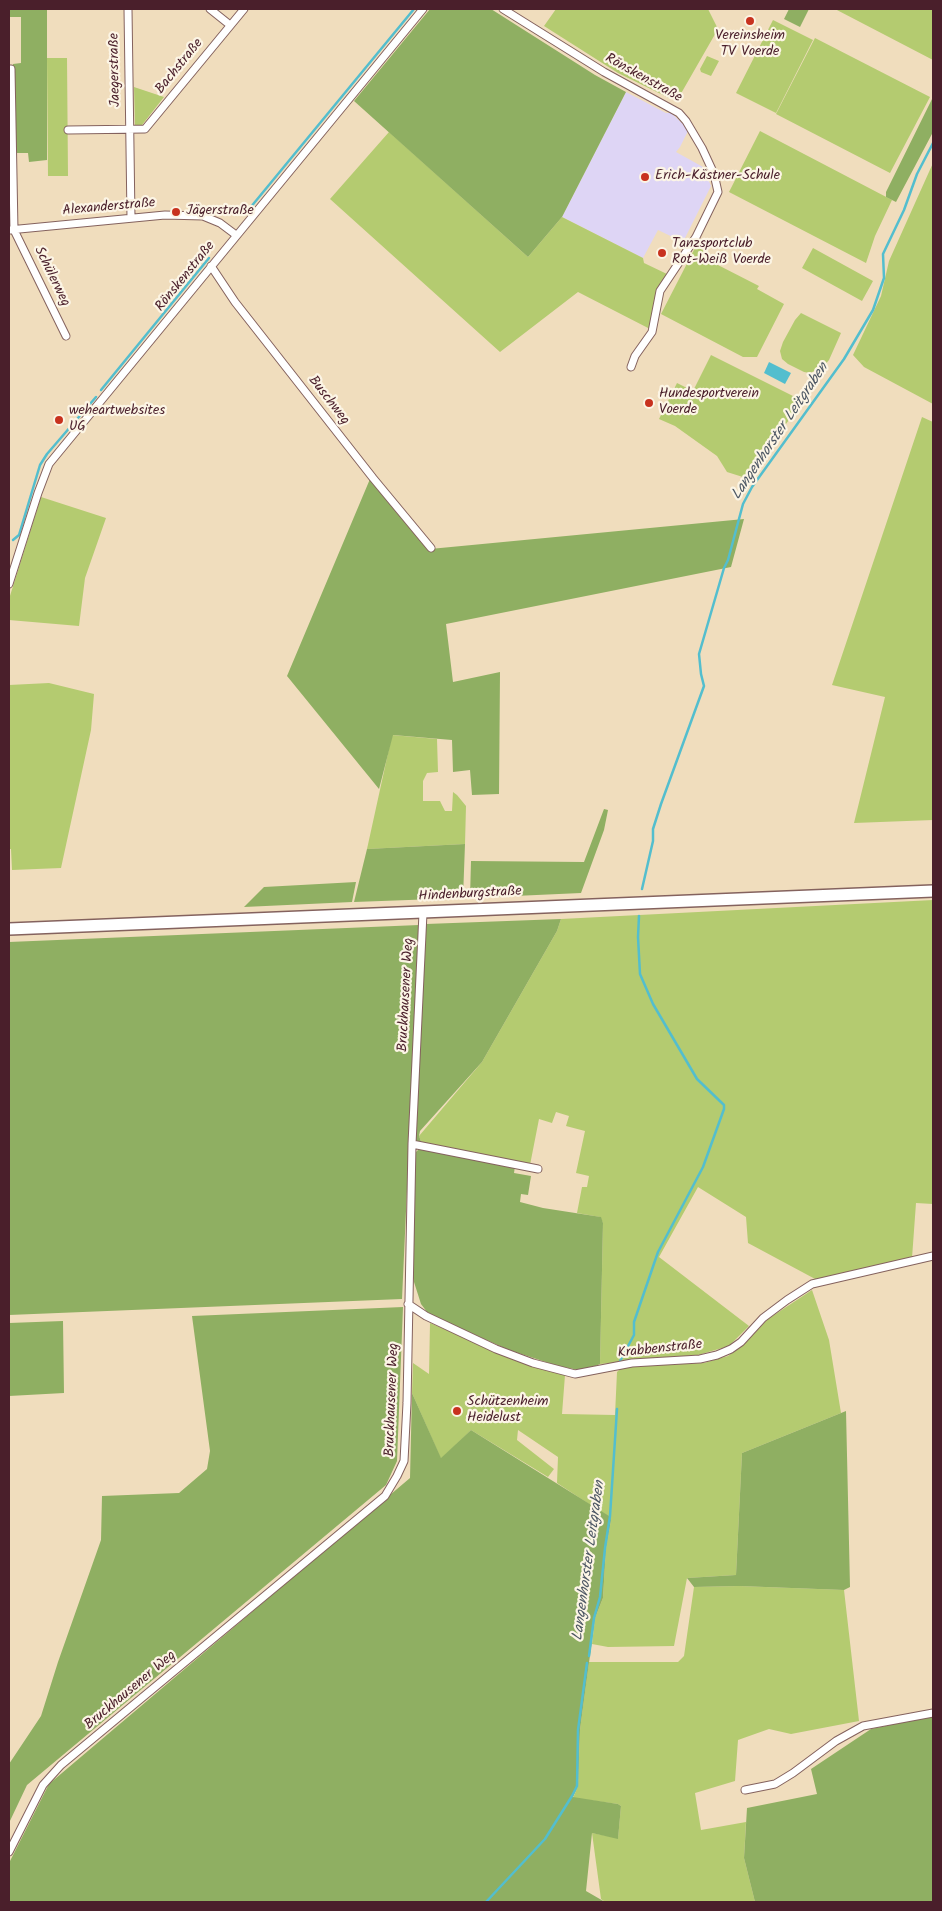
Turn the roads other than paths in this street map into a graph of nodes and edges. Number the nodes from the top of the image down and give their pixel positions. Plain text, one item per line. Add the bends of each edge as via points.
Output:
1 (128, 9) edge
2 (210, 9) edge
3 (244, 9) edge
4 (424, 9) edge
5 (504, 9) edge
6 (230, 25) junction
7 (9, 69) edge
8 (68, 130) dead end
9 (130, 130) junction
10 (131, 218) junction
11 (11, 230) edge
12 (236, 235) junction
13 (211, 266) junction
14 (66, 336) dead end
15 (630, 368) dead end
16 (431, 548) dead end
17 (11, 566) edge
18 (9, 584) edge
19 (933, 891) edge
20 (423, 913) junction
21 (9, 929) edge
22 (412, 1144) junction
23 (538, 1169) dead end
24 (933, 1256) edge
25 (408, 1304) junction
26 (933, 1712) edge
27 (745, 1790) dead end
28 (9, 1852) edge

1 - 9 street, Jaegerstraße
2 - 6 street
3 - 6 street, Bachstraße
4 - 12 street, Rönskenstraße
5 - 15 street, Rönskenstraße via 604,72 679,113 702,148 714,174 718,192 696,237 660,291 652,332
6 - 9 street, Bachstraße via 145,129
7 - 11 street
8 - 9 street
9 - 10 street, Jaegerstraße
10 - 11 street, Alexanderstraße
10 - 12 street, Alexanderstraße via 203,216
11 - 14 street, Schülerweg
12 - 13 street, Rönskenstraße
13 - 16 street, Buschweg via 235,302
13 - 17 street, Rönskenstraße via 49,464
17 - 18 street, Rönskenstraße
19 - 20 main road, Hindenburgstraße
20 - 21 main road, Hindenburgstraße
20 - 22 street, Bruckhausener Weg
22 - 23 street
22 - 25 street, Bruckhausener Weg
24 - 25 street, Krabbenstraße via 812,1284 763,1318 741,1342 717,1356 632,1363 574,1374 496,1349
25 - 28 street, Bruckhausener Weg via 404,1461 385,1496 61,1765 43,1785
26 - 27 street via 863,1726 775,1784

